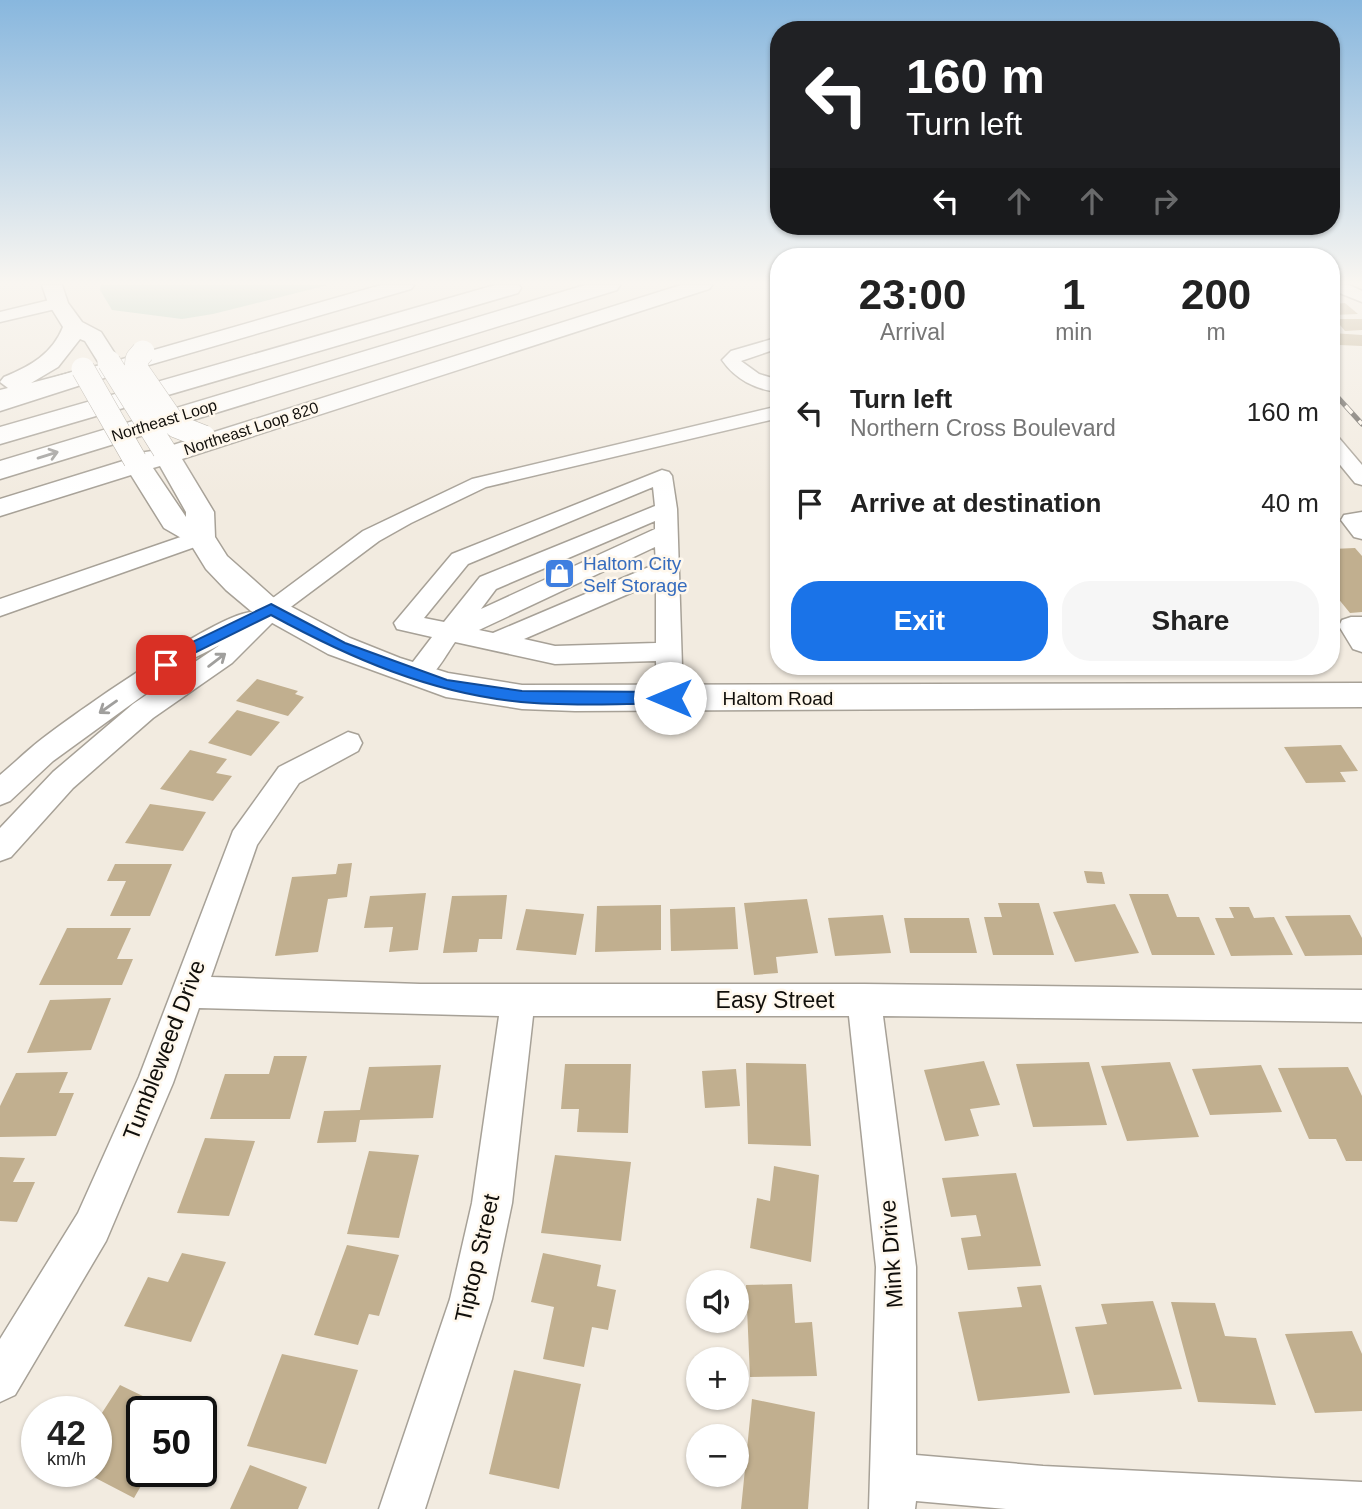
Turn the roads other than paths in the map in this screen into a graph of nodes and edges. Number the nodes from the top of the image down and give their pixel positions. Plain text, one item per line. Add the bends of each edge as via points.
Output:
1 (57, 355) edge
2 (79, 355) edge
3 (102, 355) edge
4 (124, 355) edge
5 (138, 355) edge
6 (143, 355) edge
7 (214, 355) edge
8 (276, 355) edge
9 (313, 355) edge
10 (377, 355) edge
11 (446, 355) edge
12 (481, 355) edge
13 (736, 355) edge
14 (108, 360) junction
15 (79, 371) junction
16 (770, 385) edge
17 (0, 386) edge
18 (0, 397) edge
19 (0, 404) edge
20 (770, 414) edge
21 (0, 416) edge
22 (234, 434) junction
23 (0, 436) edge
24 (0, 448) edge
25 (165, 452) junction
26 (1340, 452) edge
27 (0, 470) edge
28 (141, 470) junction
29 (1362, 479) edge
30 (181, 480) junction
31 (32, 484) junction
32 (0, 488) edge
33 (0, 494) edge
34 (0, 508) edge
35 (666, 509) junction
36 (0, 516) edge
37 (1362, 519) edge
38 (1362, 532) edge
39 (666, 533) junction
40 (201, 537) junction
41 (667, 568) junction
42 (0, 608) edge
43 (271, 609) junction
44 (1362, 626) edge
45 (449, 633) junction
46 (497, 641) junction
47 (1362, 643) edge
48 (669, 652) junction
49 (416, 675) junction
50 (1362, 695) edge
51 (670, 698) junction
52 (348, 743) dead end
53 (0, 793) edge
54 (0, 848) edge
55 (187, 992) junction
56 (518, 1000) junction
57 (864, 1000) junction
58 (1362, 1006) edge
59 (0, 1380) edge
60 (893, 1492) edge
61 (1362, 1505) edge
62 (401, 1509) edge

1 - 17 main road via 40,370
2 - 15 main road, Haltom Road
3 - 14 main road, Haltom Road
4 - 14 main road
5 - 15 main road
6 - 22 main road, bridge via 136,368 176,426 204,438
7 - 21 highway
8 - 23 highway
9 - 24 highway
27 -> 10 highway, Northeast Loop
11 - 31 main road
12 - 22 main road, Northeast Loop 820
13 - 16 street via 731,360 735,366
14 - 15 main road
14 - 25 main road, Haltom Road, bridge
15 - 17 main road
15 - 18 main road
15 - 19 highway
15 - 28 main road, Haltom Road, bridge
20 - 43 street via 479,483 371,536
22 - 25 main road, Northeast Loop 820
22 - 30 main road via 206,451
25 - 28 main road, Northeast Loop 820
25 - 30 main road, Haltom Road
26 - 29 street
28 - 34 main road, Northeast Loop 820
28 - 36 main road
28 - 40 main road, Haltom Road via 174,522
30 - 40 main road, Haltom Road via 200,512
31 - 32 highway
31 - 33 main road
35 - 39 street
35 - 45 street via 488,583
35 - 45 street via 662,476 460,559 406,623
37 - 38 street via 1352,520
39 - 41 street
39 - 45 street
40 - 42 street
40 - 43 main road, Haltom Road via 236,583
41 - 46 street
41 - 48 street
43 - 49 main road, Haltom Road via 340,646
43 -> 53 street via 187,651 43,753
54 -> 43 street via 62,780 143,711 223,657
44 - 47 street via 1351,626
45 - 46 street
45 - 49 street
46 - 48 street via 555,655
48 - 51 street
49 - 51 main road, Haltom Road via 446,685 522,697
50 - 51 main road, Haltom Road
52 - 55 street, Tumbleweed Drive via 289,775 244,841
55 - 56 street, Easy Street
55 - 59 street, Tumbleweed Drive via 155,1083 92,1227
56 - 57 street, Easy Street
56 - 62 street, Tiptop Street via 492,1203 471,1299
57 - 58 street, Easy Street
57 - 60 street, Mink Drive via 896,1267
60 - 61 street via 1043,1489

